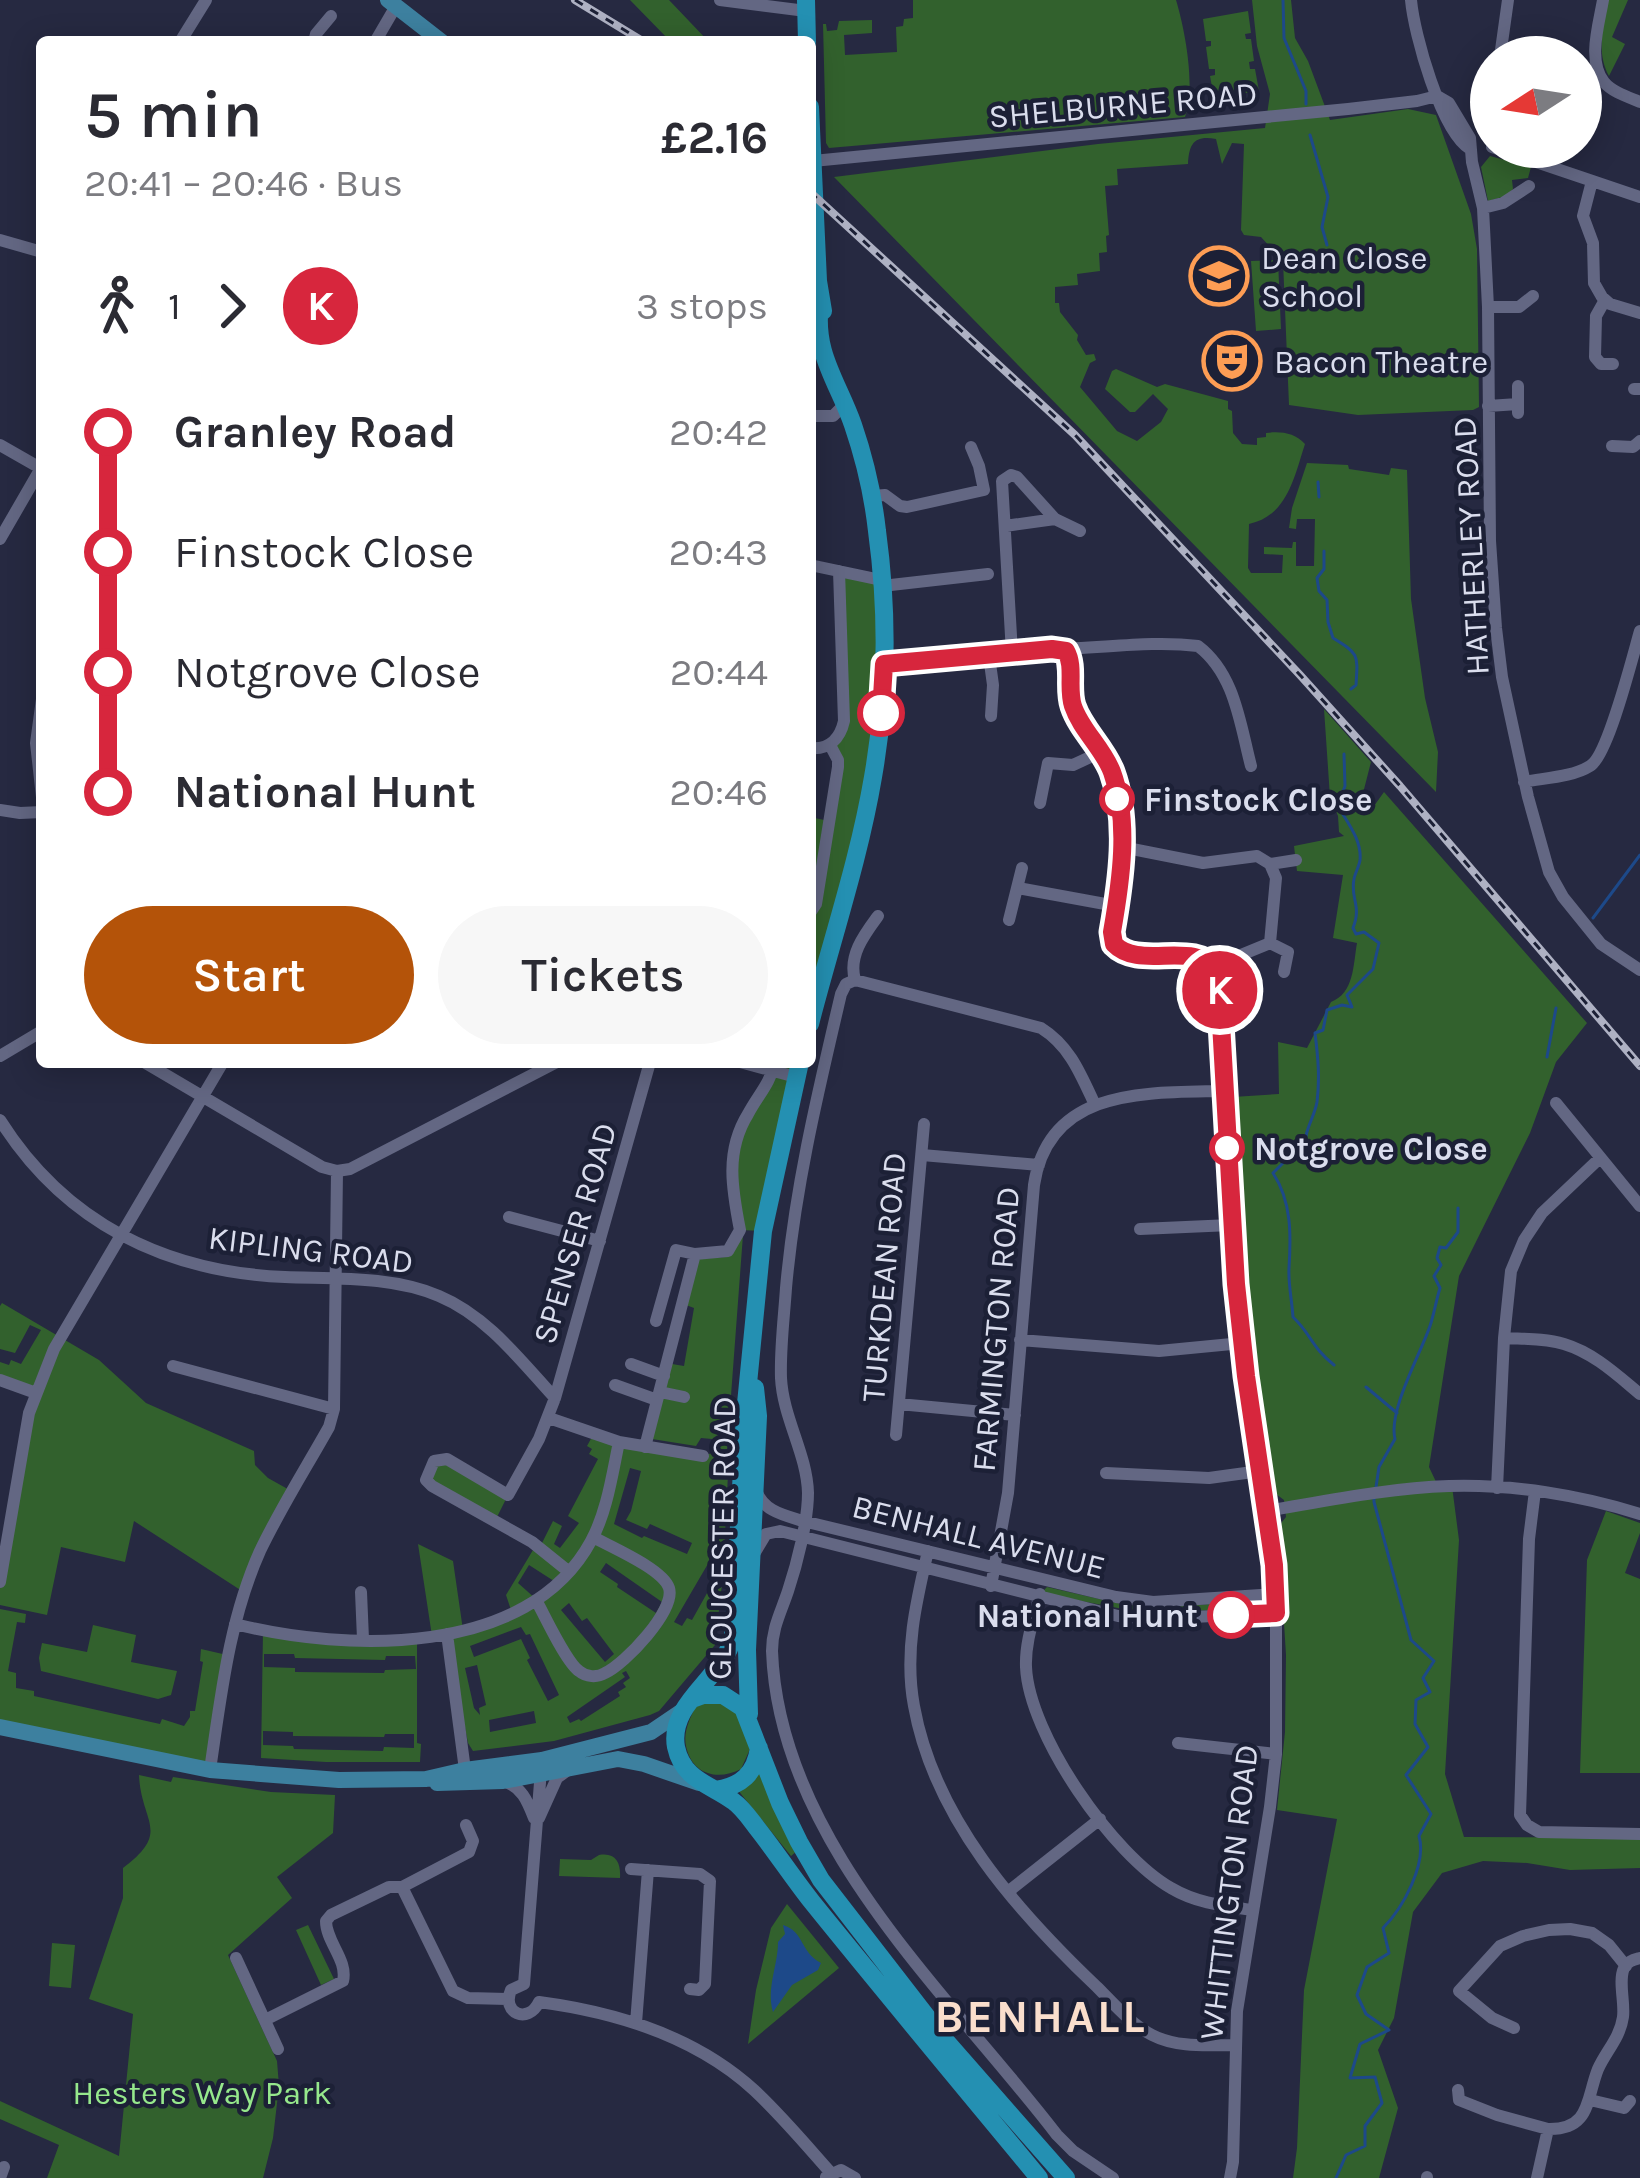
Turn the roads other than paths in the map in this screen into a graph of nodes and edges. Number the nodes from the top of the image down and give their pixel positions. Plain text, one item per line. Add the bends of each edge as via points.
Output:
1 (206, 0) edge
2 (720, 0) edge
3 (1411, 0) edge
4 (1508, 0) edge
5 (1604, 0) edge
6 (392, 3) edge
7 (806, 5) edge
8 (332, 16) dead end
9 (184, 36) edge
10 (316, 36) edge
11 (378, 36) edge
12 (434, 36) edge
13 (807, 36) edge
14 (1503, 36) edge
15 (1437, 96) junction
16 (1640, 102) edge
17 (1470, 149) edge
18 (816, 164) edge
19 (1474, 168) edge
20 (1553, 168) edge
21 (1592, 181) junction
22 (1529, 186) dead end
23 (1640, 197) edge
24 (1483, 208) junction
25 (0, 240) edge
26 (36, 250) edge
27 (1533, 296) dead end
28 (1605, 300) junction
29 (1489, 307) junction
30 (816, 310) edge
31 (1640, 313) edge
32 (1613, 364) dead end
33 (1518, 386) dead end
34 (846, 406) junction
35 (1488, 406) junction
36 (816, 416) edge
37 (1640, 441) edge
38 (0, 445) edge
39 (1612, 446) dead end
40 (971, 448) dead end
41 (36, 466) edge
42 (36, 479) edge
43 (872, 496) junction
44 (1055, 519) junction
45 (1006, 526) junction
46 (1080, 531) dead end
47 (0, 539) edge
48 (816, 567) edge
49 (839, 572) junction
50 (988, 574) dead end
51 (881, 583) junction
52 (1640, 631) edge
53 (1066, 651) junction
54 (1012, 653) junction
55 (989, 656) junction
56 (884, 664) junction
57 (991, 716) dead end
58 (830, 745) junction
59 (816, 747) edge
60 (1101, 752) junction
61 (1251, 766) dead end
62 (1524, 782) junction
63 (1040, 803) dead end
64 (0, 810) edge
65 (36, 812) edge
66 (1122, 848) junction
67 (1296, 860) dead end
68 (1270, 864) junction
69 (1022, 868) dead end
70 (1018, 888) junction
71 (816, 904) edge
72 (1116, 906) junction
73 (878, 916) dead end
74 (1009, 920) dead end
75 (1270, 943) junction
76 (1214, 965) junction
77 (1640, 970) edge
78 (1284, 972) dead end
79 (855, 980) junction
80 (816, 1001) edge
81 (36, 1034) edge
82 (0, 1056) edge
83 (154, 1068) edge
84 (219, 1068) edge
85 (545, 1068) edge
86 (648, 1068) edge
87 (773, 1068) edge
88 (798, 1069) edge
89 (1225, 1091) junction
90 (202, 1096) junction
91 (1556, 1103) dead end
92 (1095, 1105) junction
93 (0, 1120) edge
94 (925, 1124) dead end
95 (922, 1155) junction
96 (1600, 1158) junction
97 (1039, 1165) junction
98 (337, 1171) junction
99 (1640, 1206) edge
100 (509, 1217) dead end
101 (1231, 1225) junction
102 (740, 1229) junction
103 (1140, 1229) dead end
104 (763, 1231) junction
105 (122, 1237) junction
106 (600, 1241) junction
107 (695, 1254) junction
108 (336, 1278) junction
109 (656, 1321) dead end
110 (1504, 1338) junction
111 (1020, 1340) junction
112 (1242, 1343) junction
113 (752, 1359) junction
114 (631, 1364) dead end
115 (173, 1366) dead end
116 (664, 1376) junction
117 (0, 1381) edge
118 (615, 1384) dead end
119 (36, 1393) junction
120 (1640, 1394) edge
121 (658, 1396) junction
122 (684, 1397) dead end
123 (556, 1398) junction
124 (899, 1405) junction
125 (334, 1409) junction
126 (1015, 1415) junction
127 (549, 1418) junction
128 (896, 1435) dead end
129 (619, 1442) junction
130 (645, 1447) junction
131 (703, 1456) dead end
132 (1260, 1471) junction
133 (1106, 1473) dead end
134 (1497, 1488) junction
135 (755, 1489) junction
136 (7, 1491) edge
137 (1535, 1491) junction
138 (508, 1495) junction
139 (1266, 1511) junction
140 (1640, 1514) edge
141 (495, 1521) junction
142 (803, 1521) junction
143 (593, 1537) junction
144 (800, 1537) junction
145 (928, 1551) junction
146 (753, 1555) junction
147 (925, 1567) junction
148 (994, 1569) junction
149 (568, 1571) junction
150 (1043, 1581) junction
151 (0, 1582) edge
152 (991, 1586) junction
153 (361, 1592) dead end
154 (1275, 1594) junction
155 (1039, 1598) junction
156 (536, 1600) junction
157 (1276, 1613) junction
158 (235, 1624) junction
159 (447, 1634) junction
160 (363, 1639) junction
161 (687, 1705) junction
162 (749, 1719) junction
163 (0, 1727) edge
164 (1178, 1743) dead end
165 (759, 1748) junction
166 (1276, 1754) junction
167 (211, 1770) junction
168 (465, 1770) junction
169 (552, 1770) junction
170 (426, 1779) junction
171 (503, 1780) junction
172 (708, 1787) junction
173 (1100, 1819) junction
174 (466, 1825) dead end
175 (536, 1825) junction
176 (1640, 1834) edge
177 (631, 1869) dead end
178 (648, 1870) junction
179 (402, 1887) junction
180 (1009, 1891) junction
181 (1252, 1910) junction
182 (236, 1958) dead end
183 (1640, 1958) edge
184 (1626, 1966) junction
185 (524, 1984) junction
186 (689, 1989) dead end
187 (507, 1999) junction
188 (539, 2002) junction
189 (1624, 2010) junction
190 (1640, 2015) edge
191 (265, 2020) junction
192 (636, 2023) junction
193 (1514, 2028) dead end
194 (1234, 2045) junction
195 (278, 2048) dead end
196 (1458, 2090) dead end
197 (1590, 2100) junction
198 (1630, 2101) dead end
199 (1548, 2129) junction
200 (828, 2175) edge
201 (855, 2178) edge
202 (1039, 2178) edge
203 (1068, 2178) edge
204 (1113, 2178) edge
205 (1230, 2178) edge
206 (1537, 2178) edge

1 - 9 street
2 - 7 street
3 - 15 street, HATHERLEY ROAD
4 - 14 street
5 - 16 street via 1598,70 1607,86
6 - 11 street
6 - 12 main road
7 - 13 highway
8 - 10 street
15 - 17 street, HATHERLEY ROAD
15 - 18 street, SHELBURNE ROAD
19 - 24 street, HATHERLEY ROAD
20 - 21 street
21 - 23 street
21 - 28 street via 1583,216 1594,283
22 - 24 street
24 - 29 street, HATHERLEY ROAD
25 - 26 street
27 - 29 street via 1519,307
28 - 31 street
28 - 32 street via 1596,316 1595,357
29 - 35 street, HATHERLEY ROAD
30 - 34 highway
30 - 34 highway via 824,357
33 - 35 street via 1518,408
34 - 36 street
34 - 43 highway
35 - 62 street, HATHERLEY ROAD via 1496,628
37 - 39 street
38 - 41 street
40 - 43 street via 984,490 902,508
42 - 47 street
43 - 51 highway
44 - 45 street
44 - 45 street via 1010,476 1000,484
44 - 46 street
45 - 54 street
48 - 49 street
49 - 51 street
49 - 58 street via 844,721
50 - 51 street
51 - 56 highway
52 - 62 street via 1597,760
53 - 54 street
53 - 60 street via 1076,712
53 - 61 street via 1202,649 1230,686
54 - 55 street
55 - 56 street
55 - 57 street
56 - 80 highway via 869,800
58 - 59 street
58 - 71 street via 838,766
60 - 63 street via 1073,765 1048,763
60 - 66 street via 1115,784
62 - 77 street, HATHERLEY ROAD via 1563,897 1601,944
64 - 65 street
66 - 68 street via 1203,863 1257,856
66 - 72 street
67 - 68 street
68 - 75 street
69 - 70 street
70 - 72 street
70 - 74 street
72 - 76 street via 1112,936 1121,952
73 - 79 street via 852,964
75 - 76 street
75 - 78 street via 1288,952
76 - 89 street, WHITTINGTON ROAD
79 - 92 street via 1041,1028 1070,1054
79 - 142 street via 842,994 791,1233 782,1379 806,1475
81 - 82 street
83 - 90 street
84 - 90 street
85 - 98 street
86 - 106 street, SPENSER ROAD
87 - 102 street via 735,1145
88 - 104 highway, GLOUCESTER ROAD
89 - 92 street via 1130,1094
89 - 101 street, WHITTINGTON ROAD
90 - 98 street
90 - 105 street
91 - 96 street
92 - 97 street, FARMINGTON ROAD via 1057,1134
93 - 105 street, KIPLING ROAD via 52,1185
94 - 95 street, TURKDEAN ROAD
95 - 97 street
95 - 124 street, TURKDEAN ROAD
96 - 99 street
96 - 110 street via 1556,1196 1524,1240 1509,1281
97 - 111 street, FARMINGTON ROAD
98 - 108 street
100 - 106 street
101 - 103 street
101 - 112 street, WHITTINGTON ROAD
102 - 104 street
102 - 107 street via 728,1251
104 - 113 highway, GLOUCESTER ROAD
105 - 108 street, KIPLING ROAD via 236,1272
105 - 119 street
106 - 123 street, SPENSER ROAD
107 - 109 street via 676,1250
107 - 116 street
108 - 123 street, KIPLING ROAD via 414,1287 455,1303
108 - 125 street
110 - 120 street via 1573,1347
110 - 134 street
111 - 112 street via 1159,1351
111 - 126 street, FARMINGTON ROAD
112 - 132 street, WHITTINGTON ROAD
113 - 135 highway, GLOUCESTER ROAD
113 - 161 highway, GLOUCESTER ROAD via 733,1637
114 - 116 street
115 - 125 street
116 - 121 street
117 - 119 street
118 - 121 street
119 - 136 street
121 - 122 street
121 - 130 street
123 - 127 street, SPENSER ROAD
124 - 126 street
124 - 128 street, TURKDEAN ROAD
125 - 158 street via 261,1550
126 - 148 street, FARMINGTON ROAD
127 - 129 street
127 - 138 street, SPENSER ROAD
129 - 130 street
129 - 143 street
130 - 131 street
132 - 133 street via 1209,1478
132 - 139 street, WHITTINGTON ROAD
134 - 137 street
134 - 139 street via 1431,1487
135 - 142 street, BENHALL AVENUE via 769,1509
135 - 146 highway, GLOUCESTER ROAD
136 - 151 street
137 - 140 street
137 - 176 street via 1520,1815 1539,1832
138 - 141 street, SPENSER ROAD
138 - 141 street via 447,1459 427,1473 428,1484
139 - 154 street, WHITTINGTON ROAD
141 - 149 street
142 - 144 street
142 - 145 street, BENHALL AVENUE
143 - 149 street
143 - 156 street via 668,1584 667,1610 649,1632 606,1673 584,1674
144 - 146 street via 766,1534
144 - 147 street, BENHALL AVENUE
144 - 204 street via 772,1651 789,1746 817,1813 865,1898 1057,2135
145 - 147 street
145 - 148 street, BENHALL AVENUE
146 - 162 highway, GLOUCESTER ROAD
147 - 152 street, BENHALL AVENUE
147 - 180 street via 910,1657 915,1714 951,1808
148 - 150 street, BENHALL AVENUE
148 - 152 street, FARMINGTON ROAD
149 - 156 street
150 - 154 street, BENHALL AVENUE via 1153,1601
150 - 155 street
152 - 155 street, BENHALL AVENUE
153 - 160 street
154 - 157 street, WHITTINGTON ROAD
155 - 157 street, BENHALL AVENUE via 1136,1619
155 - 173 street via 1026,1648 1030,1691 1062,1765
156 - 159 street
157 - 166 street, WHITTINGTON ROAD
158 - 160 street
158 - 167 street
159 - 160 street
159 - 168 street
161 - 162 highway via 723,1695
161 - 169 main road via 651,1732
161 - 172 highway via 676,1750
162 - 165 highway
163 - 167 main road
164 - 166 street
165 - 172 highway via 747,1778
165 - 203 highway via 821,1880 944,2039
166 - 181 street, WHITTINGTON ROAD
167 - 170 main road
168 - 169 main road
168 - 170 main road
169 - 171 main road
169 - 172 main road via 618,1759
169 - 175 street
170 - 171 main road
171 - 175 street via 526,1797
172 - 202 highway via 738,1804
173 - 180 street
173 - 181 street via 1170,1888
174 - 179 street via 469,1852
175 - 185 street
177 - 178 street
178 - 186 street via 700,1874 711,1885 705,1984
178 - 192 street
179 - 187 street via 453,1991
179 - 191 street via 329,1916 325,1927 345,1979
180 - 194 street via 1144,2030 1186,2044
181 - 194 street, WHITTINGTON ROAD
182 - 191 street
183 - 184 street
184 - 189 street
184 - 193 street via 1592,1933 1570,1928 1500,1946 1456,1995
185 - 187 street
185 - 188 street
187 - 188 street via 522,2016
188 - 192 street
189 - 190 street
189 - 197 street
191 - 195 street
192 - 200 street via 754,2089
194 - 205 street, WHITTINGTON ROAD
196 - 199 street via 1459,2100
197 - 198 street via 1624,2108
197 - 199 street via 1576,2122
199 - 206 street
200 - 201 street

